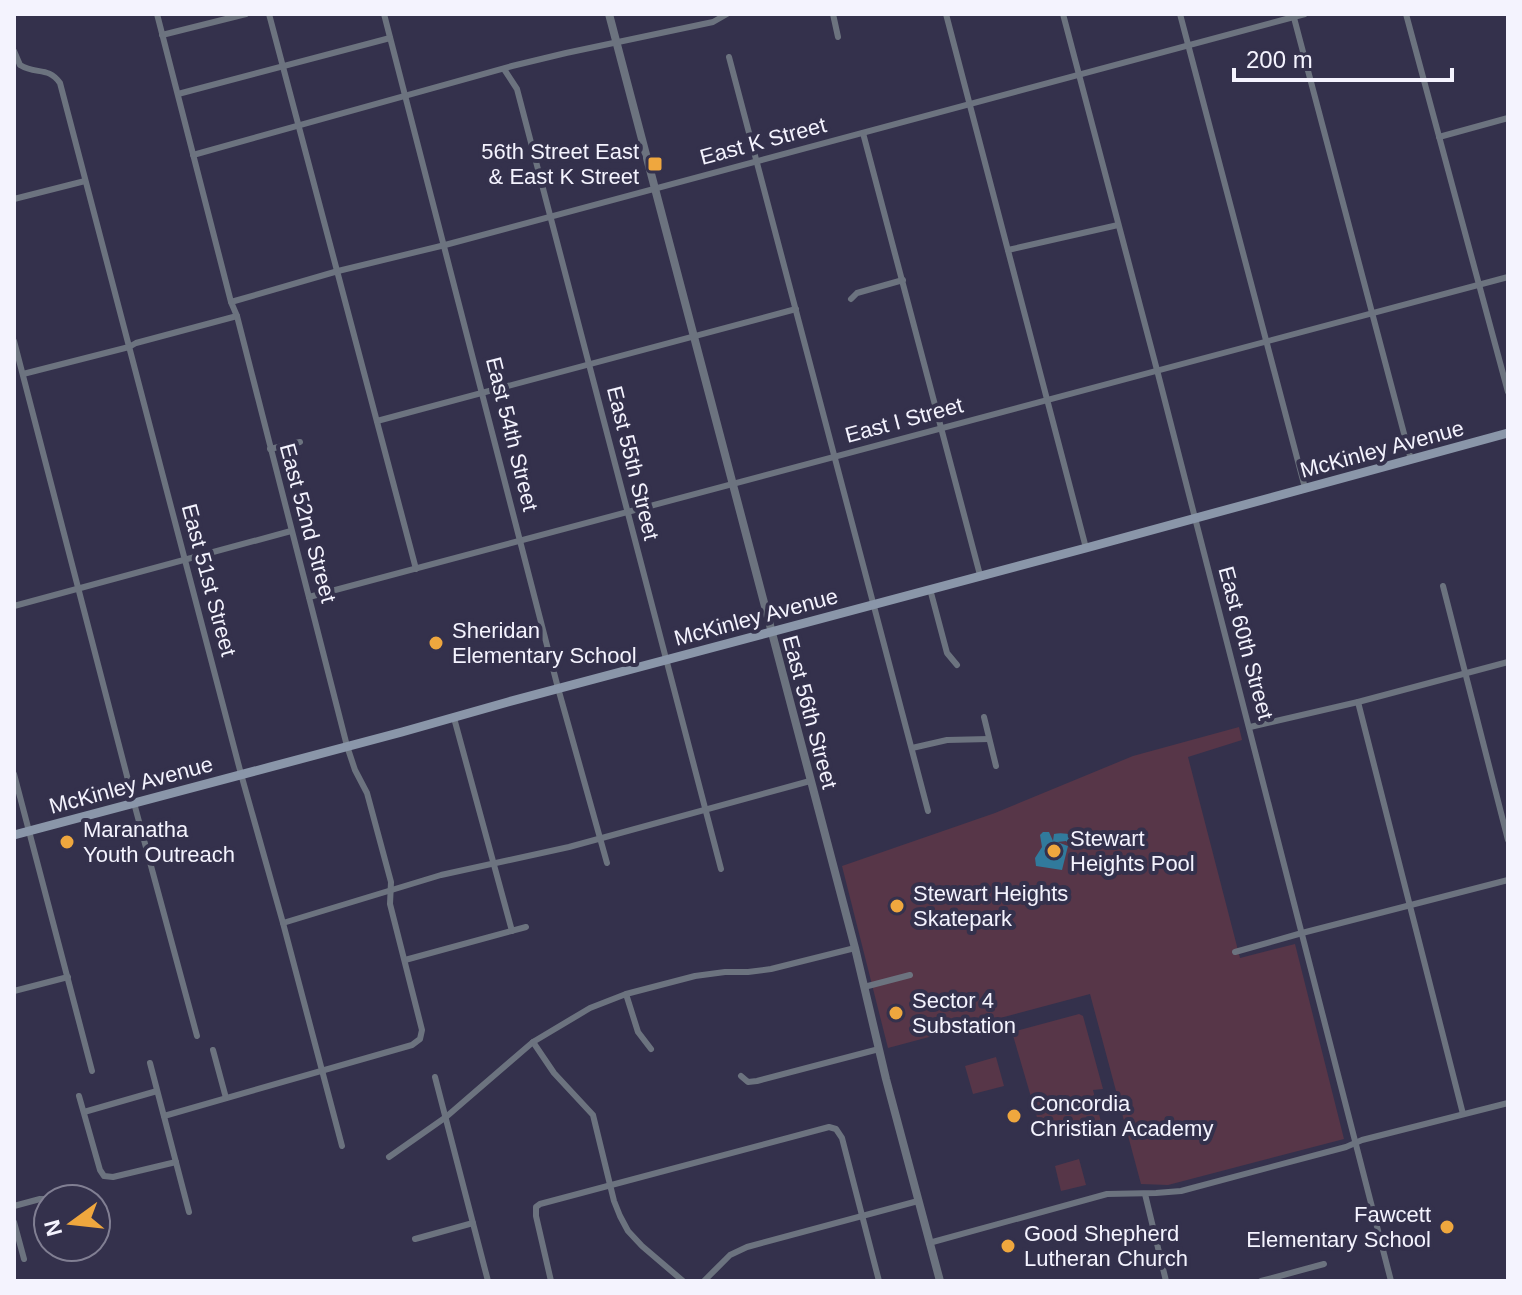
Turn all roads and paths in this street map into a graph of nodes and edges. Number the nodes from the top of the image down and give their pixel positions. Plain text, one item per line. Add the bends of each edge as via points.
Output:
1 (157, 14) edge
2 (246, 14) edge
3 (269, 14) edge
4 (384, 14) edge
5 (609, 14) edge
6 (727, 14) edge
7 (833, 14) edge
8 (946, 14) edge
9 (1063, 14) edge
10 (1180, 14) edge
11 (1305, 14) edge
12 (1406, 14) edge
13 (1294, 15) edge
14 (162, 35) junction
15 (838, 37) dead end
16 (390, 38) junction
17 (617, 42) junction
18 (1188, 46) junction
19 (14, 51) edge
20 (729, 57) dead end
21 (284, 66) junction
22 (504, 69) junction
23 (1079, 74) junction
24 (178, 94) junction
25 (406, 97) junction
26 (970, 104) junction
27 (1508, 118) edge
28 (298, 126) junction
29 (863, 133) junction
30 (1439, 137) junction
31 (193, 155) junction
32 (757, 161) junction
33 (85, 181) junction
34 (656, 188) junction
35 (14, 199) edge
36 (551, 217) junction
37 (1118, 225) junction
38 (445, 245) junction
39 (1008, 250) junction
40 (338, 271) junction
41 (1508, 277) edge
42 (903, 280) junction
43 (1479, 284) junction
44 (851, 299) dead end
45 (231, 302) junction
46 (796, 309) junction
47 (1372, 312) junction
48 (237, 316) junction
49 (693, 337) junction
50 (14, 341) edge
51 (1267, 341) junction
52 (129, 347) junction
53 (589, 364) junction
54 (1157, 370) junction
55 (23, 374) junction
56 (1508, 392) edge
57 (483, 393) junction
58 (1048, 400) junction
59 (377, 421) junction
60 (942, 428) junction
61 (1508, 433) edge
62 (300, 442) dead end
63 (270, 449) junction
64 (835, 457) junction
65 (1411, 460) junction
66 (732, 485) junction
67 (1305, 488) junction
68 (627, 512) junction
69 (1195, 518) junction
70 (291, 531) junction
71 (521, 542) junction
72 (1086, 548) junction
73 (185, 560) junction
74 (416, 569) junction
75 (980, 575) junction
76 (1443, 586) dead end
77 (79, 588) junction
78 (930, 589) junction
79 (309, 597) junction
80 (875, 604) junction
81 (14, 606) edge
82 (771, 632) junction
83 (667, 659) junction
84 (1508, 662) edge
85 (957, 665) dead end
86 (1466, 673) junction
87 (558, 688) junction
88 (1358, 702) junction
89 (984, 717) dead end
90 (454, 718) junction
91 (1250, 727) junction
92 (989, 739) junction
93 (347, 746) junction
94 (912, 748) junction
95 (996, 766) dead end
96 (14, 774) edge
97 (241, 774) junction
98 (810, 781) junction
99 (134, 803) junction
100 (705, 809) junction
101 (928, 811) dead end
102 (28, 831) junction
103 (14, 835) edge
104 (600, 838) junction
105 (1508, 840) edge
106 (607, 863) dead end
107 (494, 865) junction
108 (721, 869) dead end
109 (1508, 880) edge
110 (390, 890) junction
111 (1409, 904) junction
112 (283, 923) junction
113 (526, 927) dead end
114 (512, 931) junction
115 (1302, 933) junction
116 (855, 948) junction
117 (1235, 952) dead end
118 (405, 960) junction
119 (910, 975) dead end
120 (68, 977) junction
121 (864, 987) junction
122 (14, 991) edge
123 (626, 994) junction
124 (197, 1036) dead end
125 (533, 1042) junction
126 (651, 1049) dead end
127 (879, 1049) junction
128 (213, 1050) dead end
129 (150, 1063) dead end
130 (92, 1071) dead end
131 (322, 1071) junction
132 (741, 1076) dead end
133 (435, 1077) dead end
134 (157, 1091) junction
135 (79, 1096) dead end
136 (226, 1098) junction
137 (1508, 1103) edge
138 (84, 1112) junction
139 (1463, 1114) junction
140 (164, 1116) junction
141 (446, 1117) junction
142 (1355, 1144) junction
143 (342, 1146) dead end
144 (389, 1157) dead end
145 (176, 1162) junction
146 (610, 1185) junction
147 (1145, 1194) junction
148 (918, 1201) junction
149 (189, 1212) dead end
150 (863, 1216) junction
151 (14, 1222) edge
152 (473, 1223) junction
153 (415, 1239) dead end
154 (929, 1243) junction
155 (24, 1259) dead end
156 (1324, 1264) dead end
157 (488, 1281) edge
158 (551, 1281) edge
159 (683, 1281) edge
160 (704, 1281) edge
161 (879, 1281) edge
162 (940, 1281) edge
163 (1166, 1281) edge
164 (1261, 1281) edge
165 (1391, 1281) edge

1 - 14 street, East 52nd Street
2 - 14 street
3 - 21 street
4 - 16 street, East 54th Street
5 - 17 street, East 56th Street
6 - 17 street via 713,22
7 - 15 street
8 - 26 street
9 - 23 street, East 60th Street
10 - 18 street
11 - 13 street, East K Street
12 - 30 street
13 - 18 street, East K Street
13 - 47 street
14 - 24 street, East 52nd Street
16 - 21 street
16 - 25 street, East 54th Street
17 - 22 street
17 - 34 street, East 56th Street
18 - 23 street, East K Street
18 - 51 street
19 - 33 street, East 51st Street via 20,65 51,73 60,82
20 - 32 street
21 - 24 street
21 - 28 street
22 - 25 street
22 - 36 street, East 55th Street via 517,89
23 - 26 street, East K Street
23 - 37 street, East 60th Street
24 - 31 street, East 52nd Street
25 - 28 street
25 - 38 street, East 54th Street
26 - 29 street, East K Street
26 - 39 street
27 - 30 street
28 - 31 street
28 - 40 street
29 - 32 street, East K Street
29 - 42 street
30 - 43 street
31 - 45 street, East 52nd Street
32 - 34 street, East K Street
32 - 46 street
33 - 35 street
33 - 52 street, East 51st Street
34 - 36 street, East K Street
34 - 49 street, East 56th Street
36 - 38 street, East K Street
36 - 53 street, East 55th Street
37 - 39 street
37 - 54 street, East 60th Street
38 - 40 street, East K Street
38 - 57 street, East 54th Street
39 - 58 street
40 - 45 street, East K Street
40 - 59 street
41 - 43 street, East I Street
42 - 44 street
42 - 60 street
43 - 47 street, East I Street
43 - 56 street
45 - 48 street, East 52nd Street
46 - 49 street
46 - 64 street
47 - 51 street, East I Street
47 - 65 street
48 - 52 street
48 - 63 street, East 52nd Street
49 - 53 street
49 - 66 street, East 56th Street
50 - 55 street
51 - 54 street, East I Street
51 - 67 street
52 - 55 street
52 - 73 street, East 51st Street
53 - 57 street
53 - 68 street, East 55th Street
54 - 58 street, East I Street
54 - 69 street, East 60th Street
55 - 77 street
57 - 59 street
57 - 71 street, East 54th Street
58 - 60 street, East I Street
58 - 72 street
59 - 74 street
60 - 64 street, East I Street
60 - 75 street
61 - 65 main road, McKinley Avenue
62 - 63 street
63 - 70 street, East 52nd Street
64 - 66 street, East I Street
64 - 80 street
65 - 67 main road, McKinley Avenue
66 - 68 street, East I Street
66 - 82 street, East 56th Street
67 - 69 main road, McKinley Avenue
68 - 71 street, East I Street
68 - 83 street, East 55th Street
69 - 72 main road, McKinley Avenue
69 - 91 street, East 60th Street
70 - 73 street
70 - 79 street, East 52nd Street
71 - 74 street, East I Street
71 - 87 street, East 54th Street
72 - 75 main road, McKinley Avenue
73 - 77 street
73 - 97 street, East 51st Street
74 - 79 street, East I Street
75 - 78 main road, McKinley Avenue
76 - 86 street
77 - 81 street
77 - 99 street
78 - 80 main road, McKinley Avenue
78 - 85 street via 947,653
79 - 93 street, East 52nd Street
80 - 82 main road, McKinley Avenue
80 - 94 street
82 - 83 main road, McKinley Avenue
82 - 98 street, East 56th Street
83 - 87 main road, McKinley Avenue
83 - 100 street, East 55th Street
84 - 86 street
86 - 88 street
86 - 105 street
87 - 90 main road, McKinley Avenue
87 - 104 street, East 54th Street
88 - 91 street
88 - 111 street
89 - 92 street
90 - 93 main road, McKinley Avenue
90 - 107 street
91 - 115 street, East 60th Street
92 - 94 street
92 - 95 street
93 - 97 main road, McKinley Avenue
93 - 110 street, East 52nd Street via 367,793
94 - 101 street
96 - 102 street
97 - 99 main road, McKinley Avenue
97 - 112 street, East 51st Street
98 - 100 street
98 - 116 street, East 56th Street
99 - 102 main road, McKinley Avenue
99 - 124 street
100 - 104 street
100 - 108 street, East 55th Street
102 - 103 main road, McKinley Avenue
102 - 120 street
104 - 106 street, East 54th Street
104 - 107 street
107 - 110 street
107 - 114 street
109 - 111 street
110 - 112 street
110 - 118 street, East 52nd Street
111 - 115 street
111 - 139 street
112 - 131 street, East 51st Street
113 - 114 street
114 - 118 street
115 - 117 street
115 - 142 street, East 60th Street
116 - 121 street, East 56th Street
116 - 123 street via 771,969 695,976
118 - 131 street, East 52nd Street via 421,1022 420,1039
119 - 121 street
120 - 122 street
120 - 130 street
121 - 127 street, East 56th Street
123 - 125 street
123 - 126 street via 638,1032
125 - 141 street
125 - 146 street via 591,1112
127 - 132 street via 761,1080 748,1082
127 - 148 street, East 56th Street
128 - 136 street
129 - 134 street
131 - 136 street
131 - 143 street, East 51st Street
133 - 141 street
134 - 138 street
134 - 140 street
135 - 138 street
136 - 140 street
137 - 139 street
138 - 145 street via 106,1176
139 - 142 street
140 - 145 street
141 - 144 street
141 - 152 street
142 - 147 street via 1181,1191
142 - 165 street, East 60th Street
145 - 149 street
146 - 150 street via 832,1127 842,1138
146 - 158 street via 536,1207
146 - 159 street via 634,1239
147 - 154 street via 1107,1194
147 - 163 street
148 - 150 street
148 - 154 street, East 56th Street
150 - 160 street via 738,1250
150 - 161 street
151 - 155 street
152 - 153 street
152 - 157 street
154 - 162 street, East 56th Street
156 - 164 street

